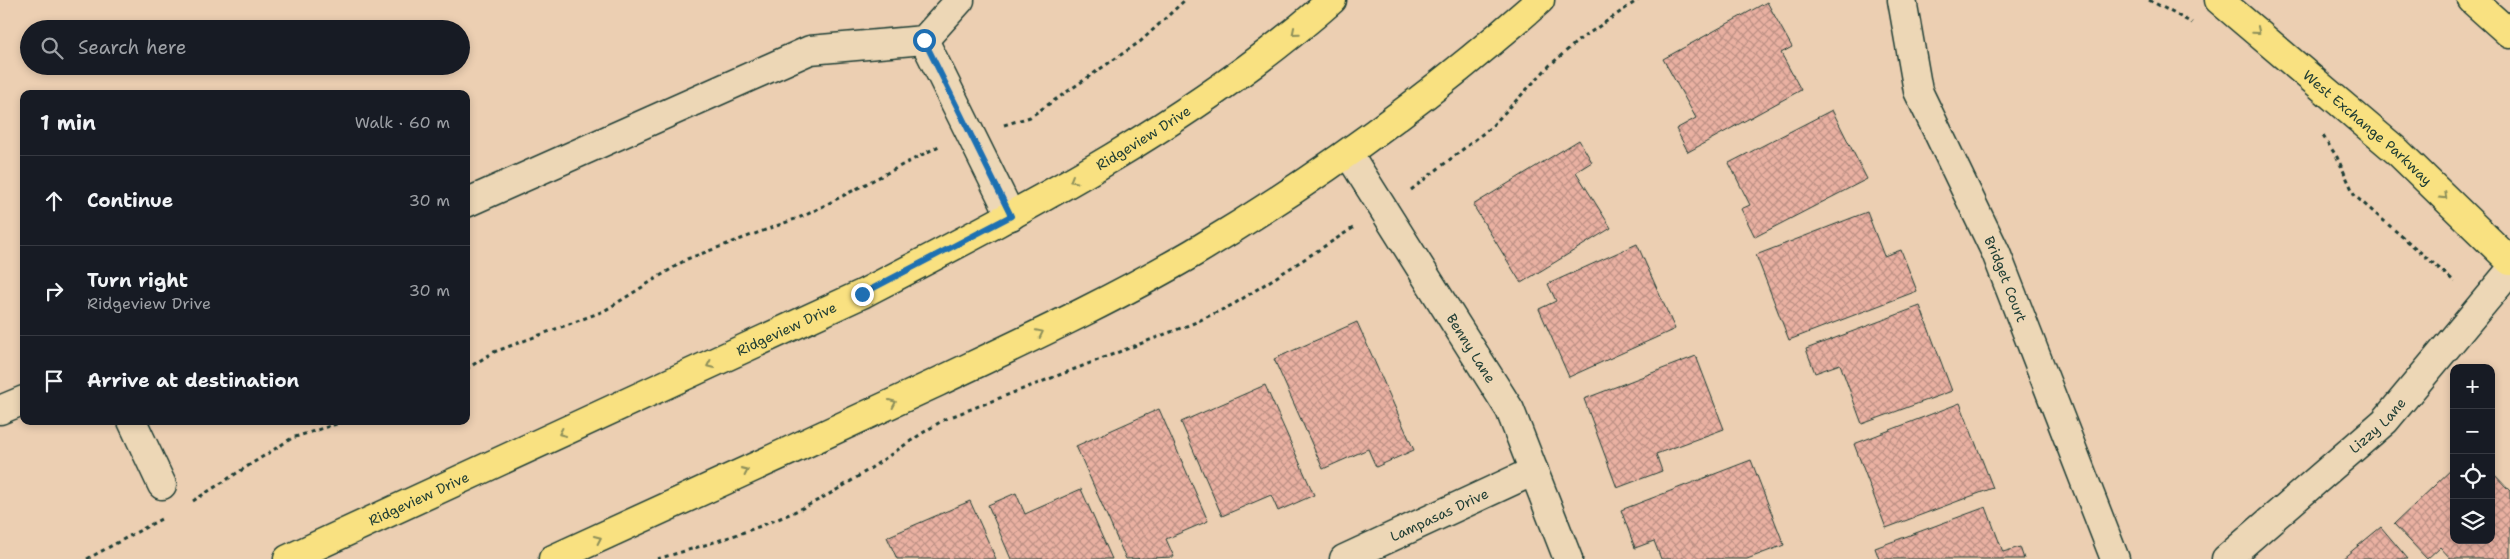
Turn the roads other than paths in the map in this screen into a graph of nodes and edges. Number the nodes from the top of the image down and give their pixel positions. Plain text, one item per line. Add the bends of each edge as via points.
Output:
1 (960, 0) edge
2 (1332, 0) edge
3 (1540, 0) edge
4 (1902, 0) edge
5 (2219, 0) edge
6 (2472, 0) edge
7 (2510, 34) edge
8 (924, 40) junction
9 (1348, 153) junction
10 (470, 201) edge
11 (1011, 216) junction
12 (2510, 261) edge
13 (2510, 271) edge
14 (20, 402) edge
15 (0, 410) edge
16 (134, 425) edge
17 (1534, 472) junction
18 (162, 485) dead end
19 (288, 559) edge
20 (553, 559) edge
21 (1344, 559) edge
22 (1568, 559) edge
23 (2115, 559) edge
24 (2226, 559) edge

1 - 8 street
2 -> 11 main road, Ridgeview Drive via 1295,33 1225,85 1138,142
3 - 9 main road via 1441,83
4 - 23 street, Bridget Court via 1918,91 1996,253
5 -> 12 main road, West Exchange Parkway via 2398,152
6 - 7 main road
8 - 10 street via 810,50
8 - 11 street
9 - 17 street, Benny Lane via 1510,410
20 -> 9 main road via 923,389 1105,301 1193,253
11 -> 19 main road, Ridgeview Drive via 862,294
13 - 24 street, Lizzy Lane via 2384,421
14 - 15 street
16 - 18 street
17 - 21 street, Lampasas Drive
17 - 22 street, Benny Lane

